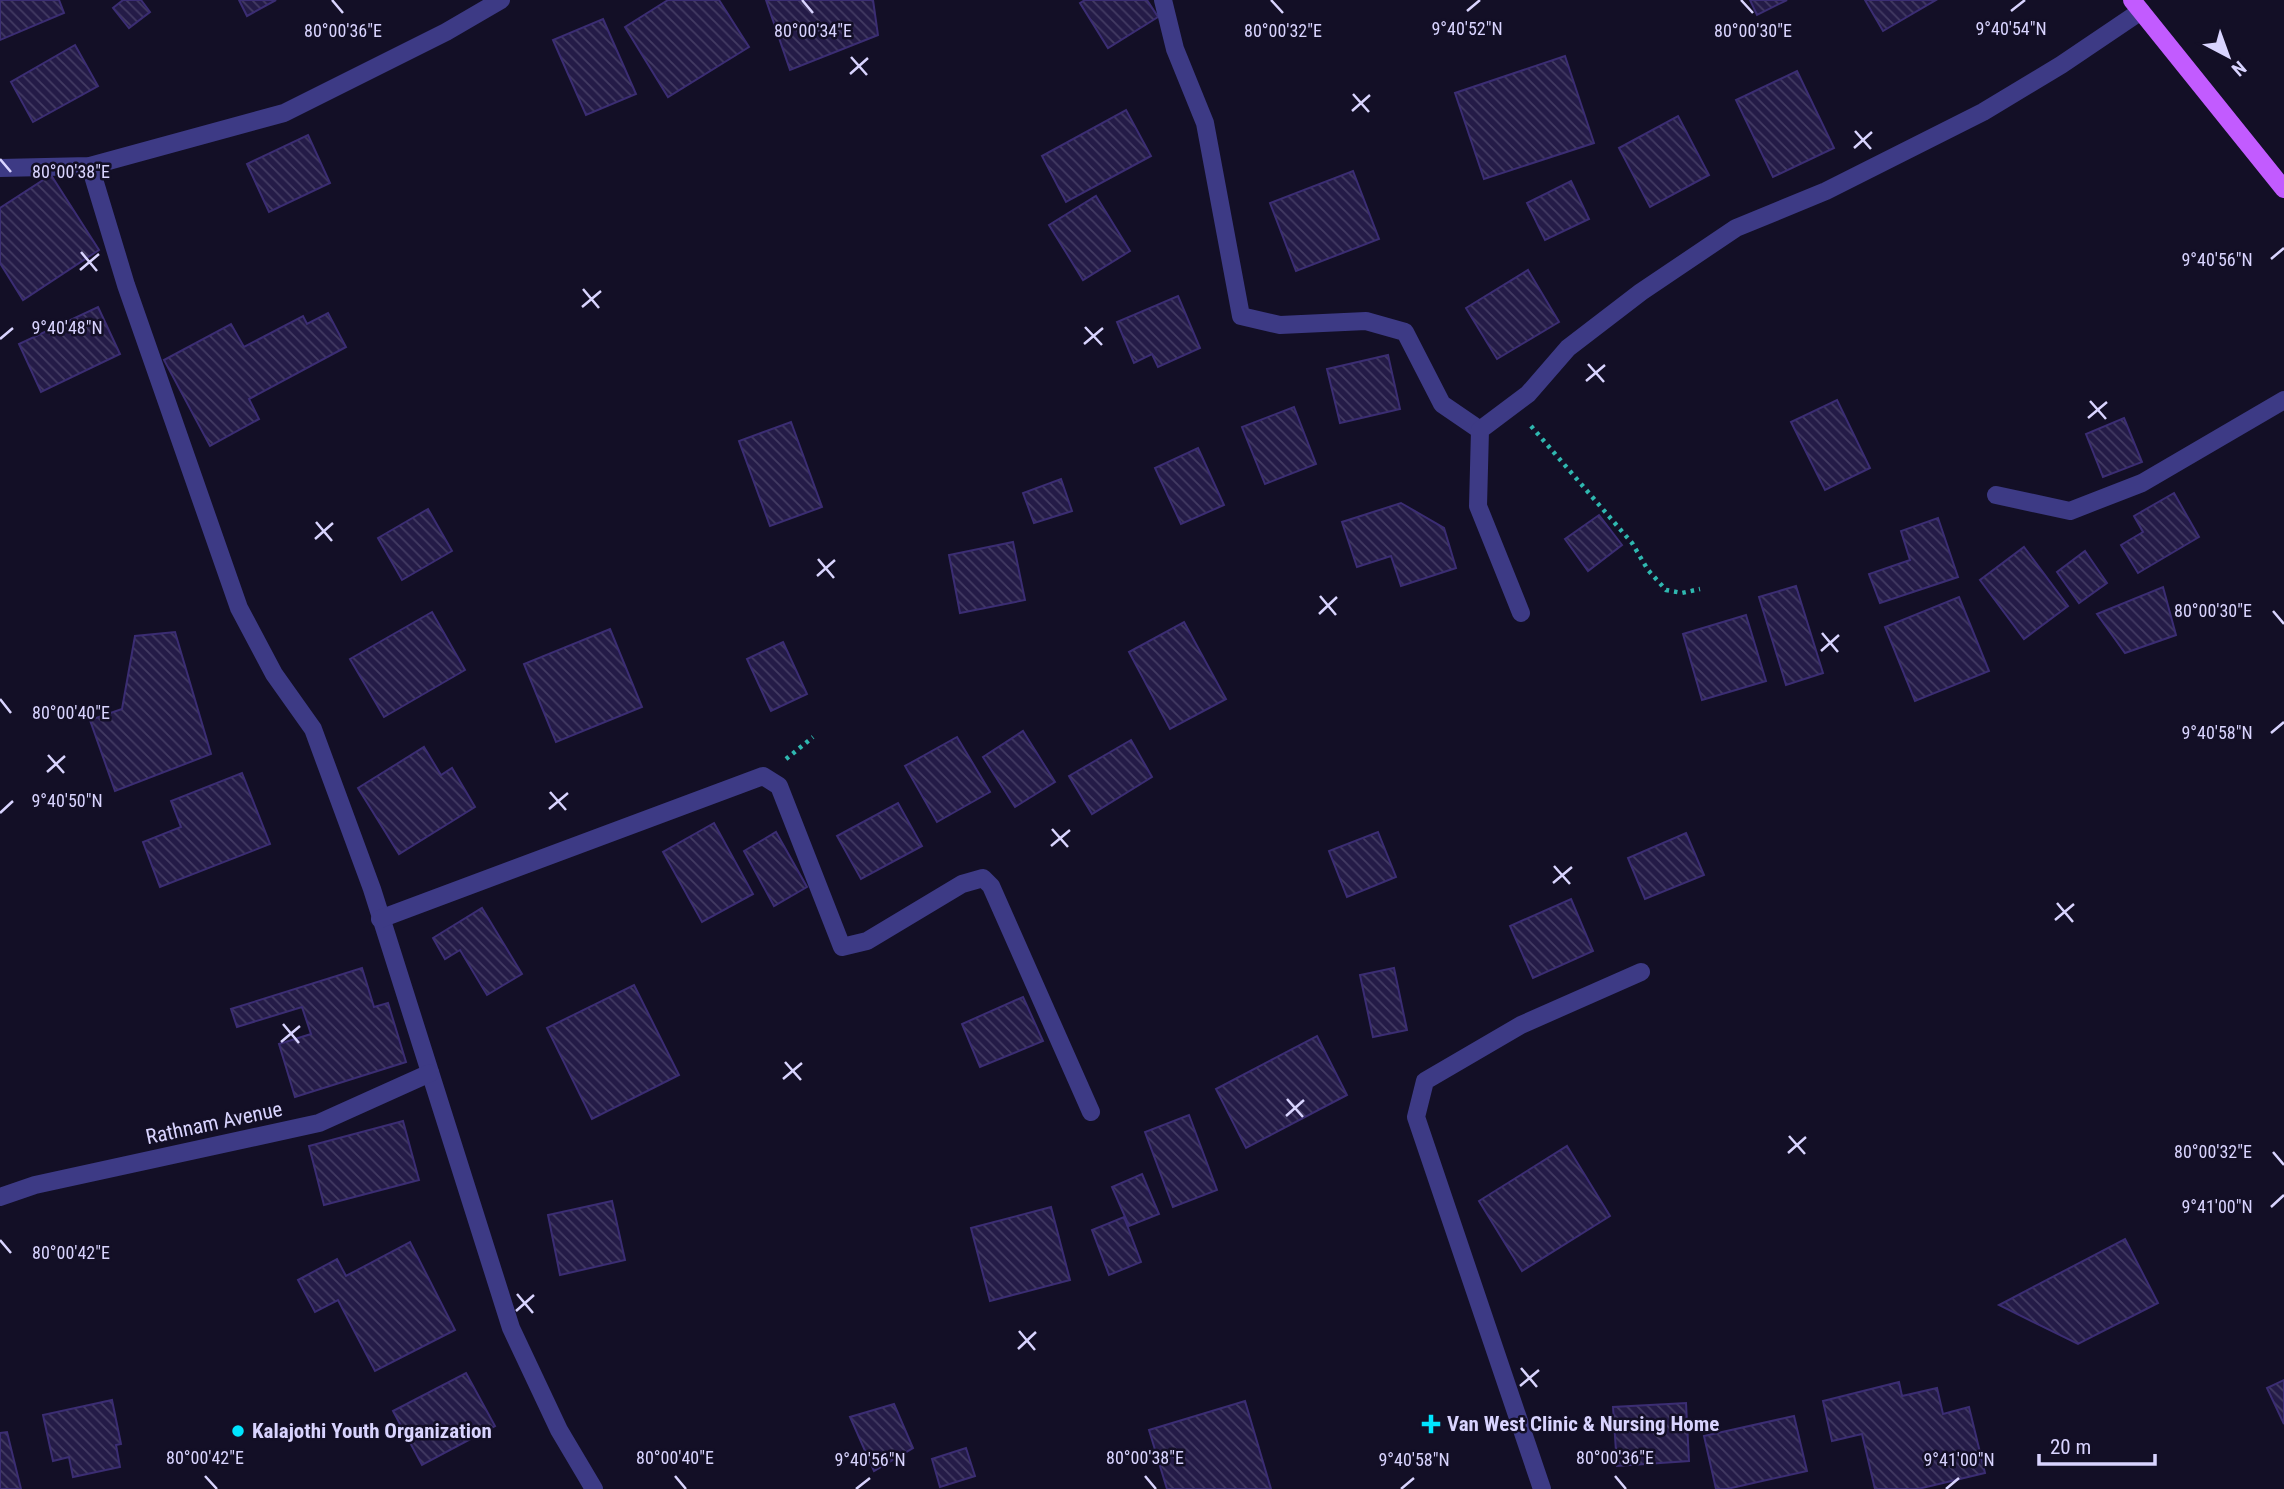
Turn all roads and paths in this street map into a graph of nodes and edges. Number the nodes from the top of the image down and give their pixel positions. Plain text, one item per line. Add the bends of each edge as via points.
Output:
1 (501, 0) edge
2 (1163, 0) edge
3 (2137, 6) edge
4 (90, 166) junction
5 (0, 168) edge
6 (2284, 188) edge
7 (2284, 400) edge
8 (1513, 404) junction
9 (1480, 430) junction
10 (1996, 495) dead end
11 (1700, 589) dead end
12 (1521, 613) dead end
13 (380, 919) junction
14 (1641, 972) dead end
15 (430, 1073) junction
16 (1091, 1112) dead end
17 (0, 1198) edge
18 (594, 1489) edge
19 (1542, 1489) edge

1 - 4 street via 284,113
2 - 9 street via 1175,49 1205,123 1241,316 1280,325 1366,321 1405,332 1441,404
3 - 6 main road
3 - 8 street via 2062,65 1983,112 1826,191 1735,229 1640,292 1568,348 1528,394
4 - 5 street
4 - 13 street via 126,285 239,608 274,674 313,729
7 - 10 street via 2142,483 2070,511
8 - 9 street
8 - 11 path via 1632,543 1666,590
9 - 12 street via 1478,506
13 - 15 street
13 - 16 street via 763,776 779,786 842,947 867,941 962,884 983,878 992,886
14 - 19 street via 1521,1026 1425,1081 1416,1117
15 - 17 street, Rathnam Avenue via 319,1123 35,1185
15 - 18 street via 512,1328 559,1430

